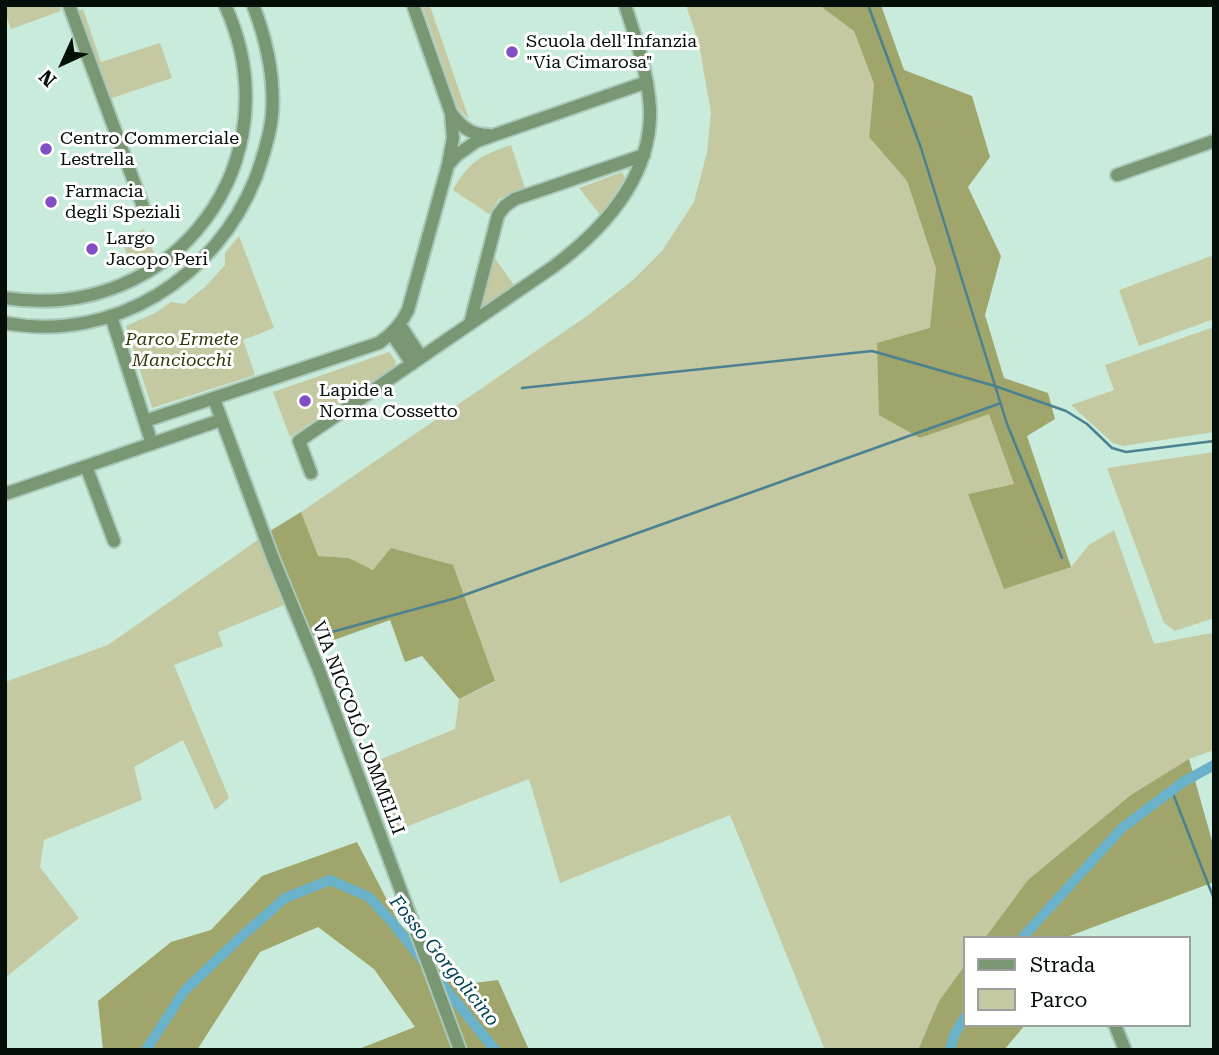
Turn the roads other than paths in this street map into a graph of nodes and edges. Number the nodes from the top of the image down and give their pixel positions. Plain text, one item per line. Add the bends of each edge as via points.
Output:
1 (69, 5) edge
2 (225, 5) edge
3 (253, 5) edge
4 (413, 5) edge
5 (625, 5) edge
6 (647, 82) junction
7 (451, 113) junction
8 (493, 135) junction
9 (1214, 141) edge
10 (644, 155) junction
11 (448, 165) junction
12 (1117, 174) dead end
13 (145, 212) dead end
14 (203, 222) junction
15 (222, 237) junction
16 (5, 298) edge
17 (111, 316) junction
18 (5, 323) edge
19 (470, 324) junction
20 (396, 330) junction
21 (416, 360) junction
22 (214, 399) junction
23 (221, 420) junction
24 (145, 422) junction
25 (152, 444) junction
26 (86, 466) junction
27 (311, 473) dead end
28 (5, 494) edge
29 (114, 541) dead end
30 (1116, 1027) edge
31 (460, 1050) edge
32 (1125, 1050) edge

1 - 13 street
2 - 14 street via 243,59 245,126 228,182
3 - 15 street via 270,60 271,123 250,190
4 - 7 street
5 - 6 street
6 - 8 street
6 - 10 street via 650,128
7 - 8 street via 471,133
7 - 11 street
8 - 11 street via 468,146
9 - 12 street
10 - 19 street via 624,196 601,227
10 - 19 street via 505,206 495,225
11 - 20 street via 408,310
14 - 15 street
14 - 16 street via 161,264 127,284 59,300
15 - 17 street via 167,290
17 - 18 street via 55,327
17 - 24 street
19 - 21 street
20 - 21 street
20 - 22 street via 368,347
21 - 27 street via 299,441
22 - 23 street, VIA NICCOLÒ JOMMELLI
22 - 24 street
23 - 25 street
23 - 31 street, VIA NICCOLÒ JOMMELLI
24 - 25 street
25 - 26 street
26 - 28 street
26 - 29 street
30 - 32 street

